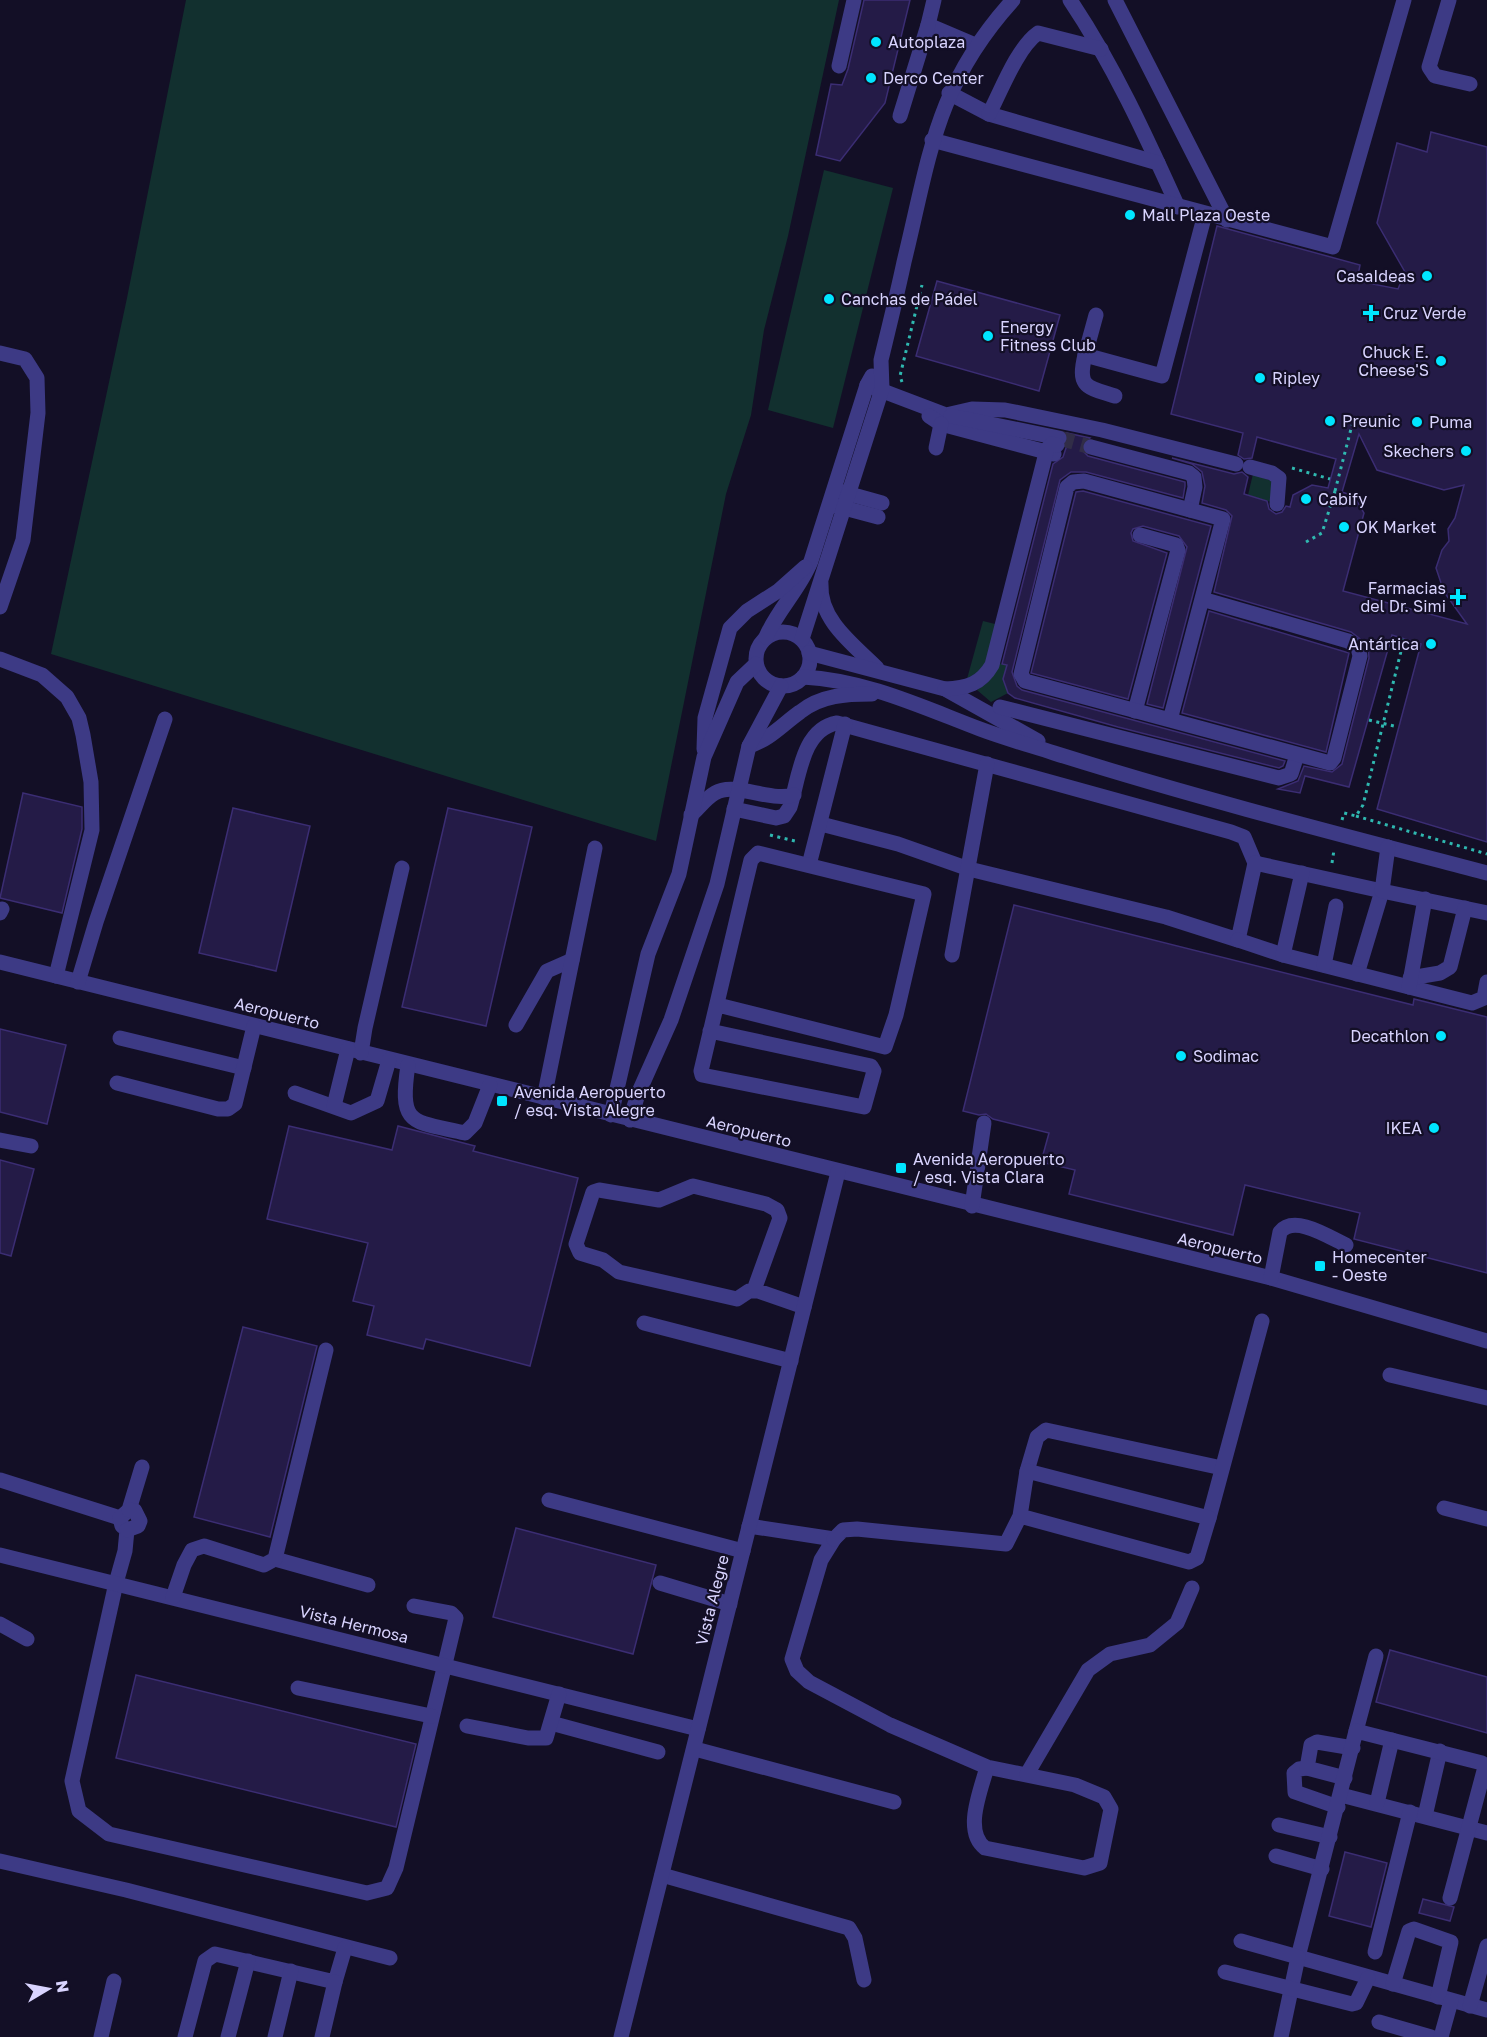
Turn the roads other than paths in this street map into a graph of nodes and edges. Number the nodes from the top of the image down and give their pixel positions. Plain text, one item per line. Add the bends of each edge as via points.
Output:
1 (854, 0) edge
2 (934, 0) edge
3 (1013, 0) edge
4 (1072, 0) edge
5 (1115, 0) edge
6 (1404, 0) edge
7 (1449, 0) edge
8 (928, 24) junction
9 (975, 45) junction
10 (1101, 50) junction
11 (839, 66) dead end
12 (1470, 84) dead end
13 (949, 93) junction
14 (989, 114) junction
15 (900, 116) dead end
16 (932, 140) junction
17 (1158, 163) junction
18 (1178, 207) junction
19 (1205, 214) junction
20 (1227, 220) junction
21 (1096, 315) dead end
22 (0, 353) edge
23 (1085, 355) junction
24 (881, 360) junction
25 (867, 385) junction
26 (882, 389) junction
27 (1115, 396) dead end
28 (944, 419) junction
29 (1091, 447) tunnel mouth
30 (936, 448) dead end
31 (839, 499) junction
32 (1277, 504) dead end
33 (880, 510) dead end
34 (1190, 510) junction
35 (1140, 535) dead end
36 (817, 566) junction
37 (1202, 599) junction
38 (0, 607) edge
39 (766, 637) junction
40 (802, 639) junction
41 (809, 653) junction
42 (0, 659) edge
43 (756, 664) junction
44 (880, 670) junction
45 (803, 677) junction
46 (781, 686) junction
47 (945, 688) junction
48 (885, 694) junction
49 (1000, 705) junction
50 (1135, 711) junction
51 (941, 712) junction
52 (165, 719) dead end
53 (1170, 720) junction
54 (845, 724) junction
55 (749, 746) junction
56 (1062, 755) junction
57 (1297, 755) junction
58 (704, 757) junction
59 (987, 764) junction
60 (738, 789) junction
61 (794, 795) junction
62 (734, 809) junction
63 (691, 816) junction
64 (823, 828) junction
65 (1388, 847) junction
66 (595, 848) dead end
67 (1255, 863) junction
68 (813, 866) junction
69 (402, 868) dead end
70 (969, 869) junction
71 (1302, 873) junction
72 (1487, 873) edge
73 (1382, 891) junction
74 (1425, 899) junction
75 (1336, 906) dead end
76 (1465, 908) junction
77 (1487, 913) edge
78 (1238, 940) junction
79 (952, 955) dead end
80 (1282, 955) junction
81 (572, 960) junction
82 (0, 962) edge
83 (1323, 965) junction
84 (1357, 974) junction
85 (56, 976) junction
86 (78, 982) junction
87 (1487, 982) edge
88 (1409, 983) junction
89 (718, 1005) junction
90 (516, 1025) dead end
91 (254, 1026) junction
92 (711, 1031) junction
93 (120, 1038) dead end
94 (355, 1051) junction
95 (389, 1060) junction
96 (408, 1065) junction
97 (244, 1068) junction
98 (117, 1083) dead end
99 (490, 1085) junction
100 (295, 1093) dead end
101 (544, 1098) junction
102 (334, 1106) junction
103 (611, 1115) junction
104 (630, 1120) junction
105 (984, 1123) dead end
106 (0, 1140) edge
107 (31, 1146) dead end
108 (838, 1172) junction
109 (972, 1206) junction
110 (1346, 1245) dead end
111 (1271, 1278) junction
112 (754, 1290) junction
113 (804, 1307) junction
114 (1262, 1321) dead end
115 (644, 1323) dead end
116 (1487, 1341) edge
117 (326, 1350) dead end
118 (791, 1361) junction
119 (1390, 1375) dead end
120 (1487, 1398) edge
121 (142, 1467) dead end
122 (1222, 1468) junction
123 (1027, 1471) junction
124 (0, 1480) edge
125 (549, 1500) dead end
126 (1444, 1508) dead end
127 (1020, 1516) junction
128 (1209, 1518) junction
129 (125, 1519) junction
130 (1487, 1520) edge
131 (749, 1526) junction
132 (834, 1539) junction
133 (743, 1551) junction
134 (275, 1559) junction
135 (2, 1560) edge
136 (116, 1583) junction
137 (660, 1583) dead end
138 (368, 1585) dead end
139 (1192, 1588) dead end
140 (173, 1597) junction
141 (730, 1604) junction
142 (414, 1606) dead end
143 (0, 1624) edge
144 (27, 1639) dead end
145 (1376, 1656) dead end
146 (445, 1665) junction
147 (298, 1688) dead end
148 (559, 1694) junction
149 (431, 1716) junction
150 (551, 1723) junction
151 (467, 1726) dead end
152 (699, 1729) junction
153 (1356, 1731) junction
154 (1392, 1740) junction
155 (1353, 1748) junction
156 (695, 1749) junction
157 (1440, 1751) junction
158 (658, 1752) dead end
159 (987, 1767) junction
160 (1307, 1768) junction
161 (1027, 1774) junction
162 (1345, 1778) junction
163 (1340, 1801) junction
164 (894, 1802) dead end
165 (1377, 1803) junction
166 (1417, 1814) junction
167 (1279, 1825) dead end
168 (1467, 1828) junction
169 (1487, 1833) edge
170 (1330, 1837) junction
171 (1276, 1856) dead end
172 (0, 1861) edge
173 (1322, 1869) junction
174 (662, 1875) junction
175 (1450, 1898) dead end
176 (1241, 1941) dead end
177 (1487, 1946) edge
178 (345, 1948) junction
179 (1375, 1952) dead end
180 (1298, 1957) junction
181 (390, 1958) dead end
182 (248, 1961) junction
183 (291, 1971) junction
184 (1225, 1972) dead end
185 (1368, 1978) junction
186 (864, 1980) dead end
187 (114, 1981) dead end
188 (335, 1982) junction
189 (1393, 1984) junction
190 (1291, 1989) junction
191 (1444, 1999) junction
192 (1470, 2006) junction
193 (1487, 2010) edge
194 (1379, 2022) dead end
195 (101, 2037) edge
196 (184, 2037) edge
197 (228, 2037) edge
198 (275, 2037) edge
199 (322, 2037) edge
200 (621, 2037) edge
201 (1281, 2037) edge
202 (1431, 2037) edge
203 (1441, 2037) edge

1 - 11 street
2 - 8 street
3 - 9 street
4 - 10 street
5 - 20 street
6 - 20 street via 1335,246
7 - 12 street via 1429,67 1436,76
8 - 9 street
8 - 15 street
9 - 13 street
10 - 14 street via 1038,33 1010,73
10 - 17 street
13 - 14 street
13 - 16 street
14 - 17 street
16 - 18 street
16 - 24 street
17 - 18 street
18 - 19 street
19 - 20 street
19 - 23 street via 1162,376
21 - 23 street
22 - 38 street via 25,359 37,378 38,413 23,540
23 - 27 street via 1081,372 1084,383
24 - 25 street
24 - 26 street
25 - 26 street
25 - 31 street
26 - 28 street
26 - 31 street
28 - 30 street
28 - 32 street via 972,409 1005,410 1243,465 1279,478
28 - 47 street via 1057,446 1052,444 1047,450 992,665 974,684
29 - 34 street via 1189,473 1195,486
31 - 33 street
31 - 36 street
34 - 37 street via 1222,519
34 - 50 street via 1084,481 1073,482 1065,491 1021,674 1026,681
35 - 50 street via 1176,545 1178,550
36 - 39 street via 780,609
36 - 40 street
36 - 44 street via 822,602 831,621
36 - 58 street via 747,611 730,628 705,718
37 - 53 street
37 - 57 street via 1358,647 1360,656 1334,758 1326,763
39 - 40 street via 781,632
39 - 43 street via 759,646
40 - 41 street
41 - 44 street
41 - 45 street via 809,666
42 - 85 street via 42,675 67,697 79,718 89,770 92,830
43 - 46 street via 762,676
43 - 58 street via 736,682
44 - 47 street
45 - 46 street
45 - 48 street via 834,679
46 - 55 street
47 - 49 street
48 - 51 street
48 - 55 street via 841,695 817,701 767,739
49 - 51 street via 970,715
49 - 56 street
49 - 57 street via 1279,778 1291,774
50 - 53 street
51 - 56 street
52 - 86 street
53 - 57 street
54 - 59 street
54 - 61 street via 823,727 813,736
54 - 64 street
55 - 60 street
56 - 65 street
58 - 63 street
59 - 67 street via 1231,832 1244,837
59 - 70 street
60 - 61 street via 778,798
60 - 62 street
60 - 63 street via 723,789 714,794
61 - 62 street via 787,813 780,817
62 - 104 street via 717,884
63 - 103 street via 675,890 648,954
64 - 68 street
64 - 70 street via 898,844
65 - 72 street
65 - 73 street
66 - 81 street
67 - 71 street
67 - 78 street
68 - 89 street via 753,855
68 - 89 street via 924,894 888,1044 885,1047
69 - 94 street
70 - 78 street via 1166,917
70 - 79 street
71 - 73 street
71 - 80 street
73 - 74 street
73 - 84 street
74 - 76 street
74 - 88 street
75 - 83 street
76 - 77 street
76 - 88 street via 1450,967
78 - 80 street
80 - 83 street
81 - 90 street via 547,971
81 - 101 street
82 - 85 street, Aeropuerto
83 - 84 street
84 - 88 street
85 - 86 street, Aeropuerto
86 - 91 street, Aeropuerto
87 - 88 street via 1484,998 1472,1003
89 - 92 street
91 - 94 street, Aeropuerto
91 - 97 street
92 - 92 street via 701,1071 704,1076 860,1108 866,1104 874,1071 871,1066
93 - 97 street
94 - 95 street, Aeropuerto
94 - 102 street
95 - 96 street, Aeropuerto
95 - 102 street via 377,1101 351,1113
96 - 99 street, Aeropuerto
96 - 99 street via 405,1109 416,1122 465,1133 475,1123
97 - 98 street via 236,1104 228,1109
99 - 101 street, Aeropuerto
100 - 102 street
101 - 103 street, Aeropuerto
103 - 104 street, Aeropuerto
104 - 108 street, Aeropuerto
105 - 109 street
106 - 107 street
108 - 109 street, Aeropuerto
108 - 113 street, Vista Alegre
109 - 111 street, Aeropuerto
110 - 111 street via 1304,1227 1284,1227
111 - 116 street, Aeropuerto
112 - 112 street via 737,1299 723,1297 619,1272 603,1260 580,1253 576,1244 593,1192 659,1200 693,1186 777,1210 780,1218
112 - 113 street
113 - 118 street, Vista Alegre
114 - 122 street
115 - 118 street
117 - 134 street
118 - 131 street, Vista Alegre
119 - 120 street
121 - 129 street
122 - 123 street via 1046,1430 1037,1437
122 - 128 street
123 - 127 street
123 - 128 street
124 - 129 street
125 - 133 street
126 - 130 street
127 - 128 street via 1189,1562 1197,1558
127 - 132 street via 1006,1544 857,1528 843,1530
129 - 136 street via 126,1551
131 - 132 street
131 - 133 street, Vista Alegre
132 - 159 street via 821,1560 792,1659 797,1671 809,1682 890,1725
133 - 141 street, Vista Alegre
134 - 138 street
134 - 140 street via 264,1565 204,1546 192,1550
135 - 136 street, Vista Hermosa
136 - 140 street, Vista Hermosa
136 - 149 street via 72,1781 79,1811 109,1834 367,1893 387,1888 396,1868
137 - 141 street
139 - 161 street via 1177,1623 1159,1638 1150,1645 1110,1654 1088,1670
140 - 146 street, Vista Hermosa
141 - 152 street, Vista Alegre
142 - 146 street via 456,1617
143 - 144 street
145 - 153 street
146 - 148 street, Vista Hermosa
146 - 149 street
147 - 149 street
148 - 150 street
148 - 152 street, Vista Hermosa
150 - 151 street via 546,1738 539,1739
150 - 158 street
152 - 156 street, Vista Alegre
153 - 154 street
153 - 155 street
154 - 157 street
154 - 165 street
155 - 160 street via 1317,1742 1311,1745
155 - 162 street
156 - 164 street
156 - 174 street, Vista Alegre
157 - 166 street
157 - 168 street via 1485,1767
159 - 161 street
159 - 161 street via 974,1830 976,1841 985,1848 1084,1868 1100,1863 1111,1809 1104,1797 1075,1785
160 - 162 street
160 - 163 street via 1294,1773 1295,1792
162 - 163 street
163 - 165 street
163 - 170 street
165 - 166 street
166 - 168 street
166 - 179 street
167 - 170 street
168 - 169 street
168 - 175 street
170 - 173 street
171 - 173 street
172 - 178 street
173 - 180 street
174 - 186 street via 849,1928
174 - 200 street, Vista Alegre
176 - 180 street
177 - 192 street
178 - 181 street
178 - 188 street
180 - 185 street
180 - 190 street
182 - 183 street
182 - 196 street via 215,1954 205,1961
182 - 197 street
183 - 188 street
183 - 198 street
184 - 190 street
185 - 189 street
185 - 190 street via 1352,2004
187 - 195 street
188 - 199 street
189 - 191 street
189 - 191 street via 1409,1930 1414,1929 1451,1942
190 - 201 street
191 - 192 street
191 - 203 street
192 - 193 street
194 - 202 street

